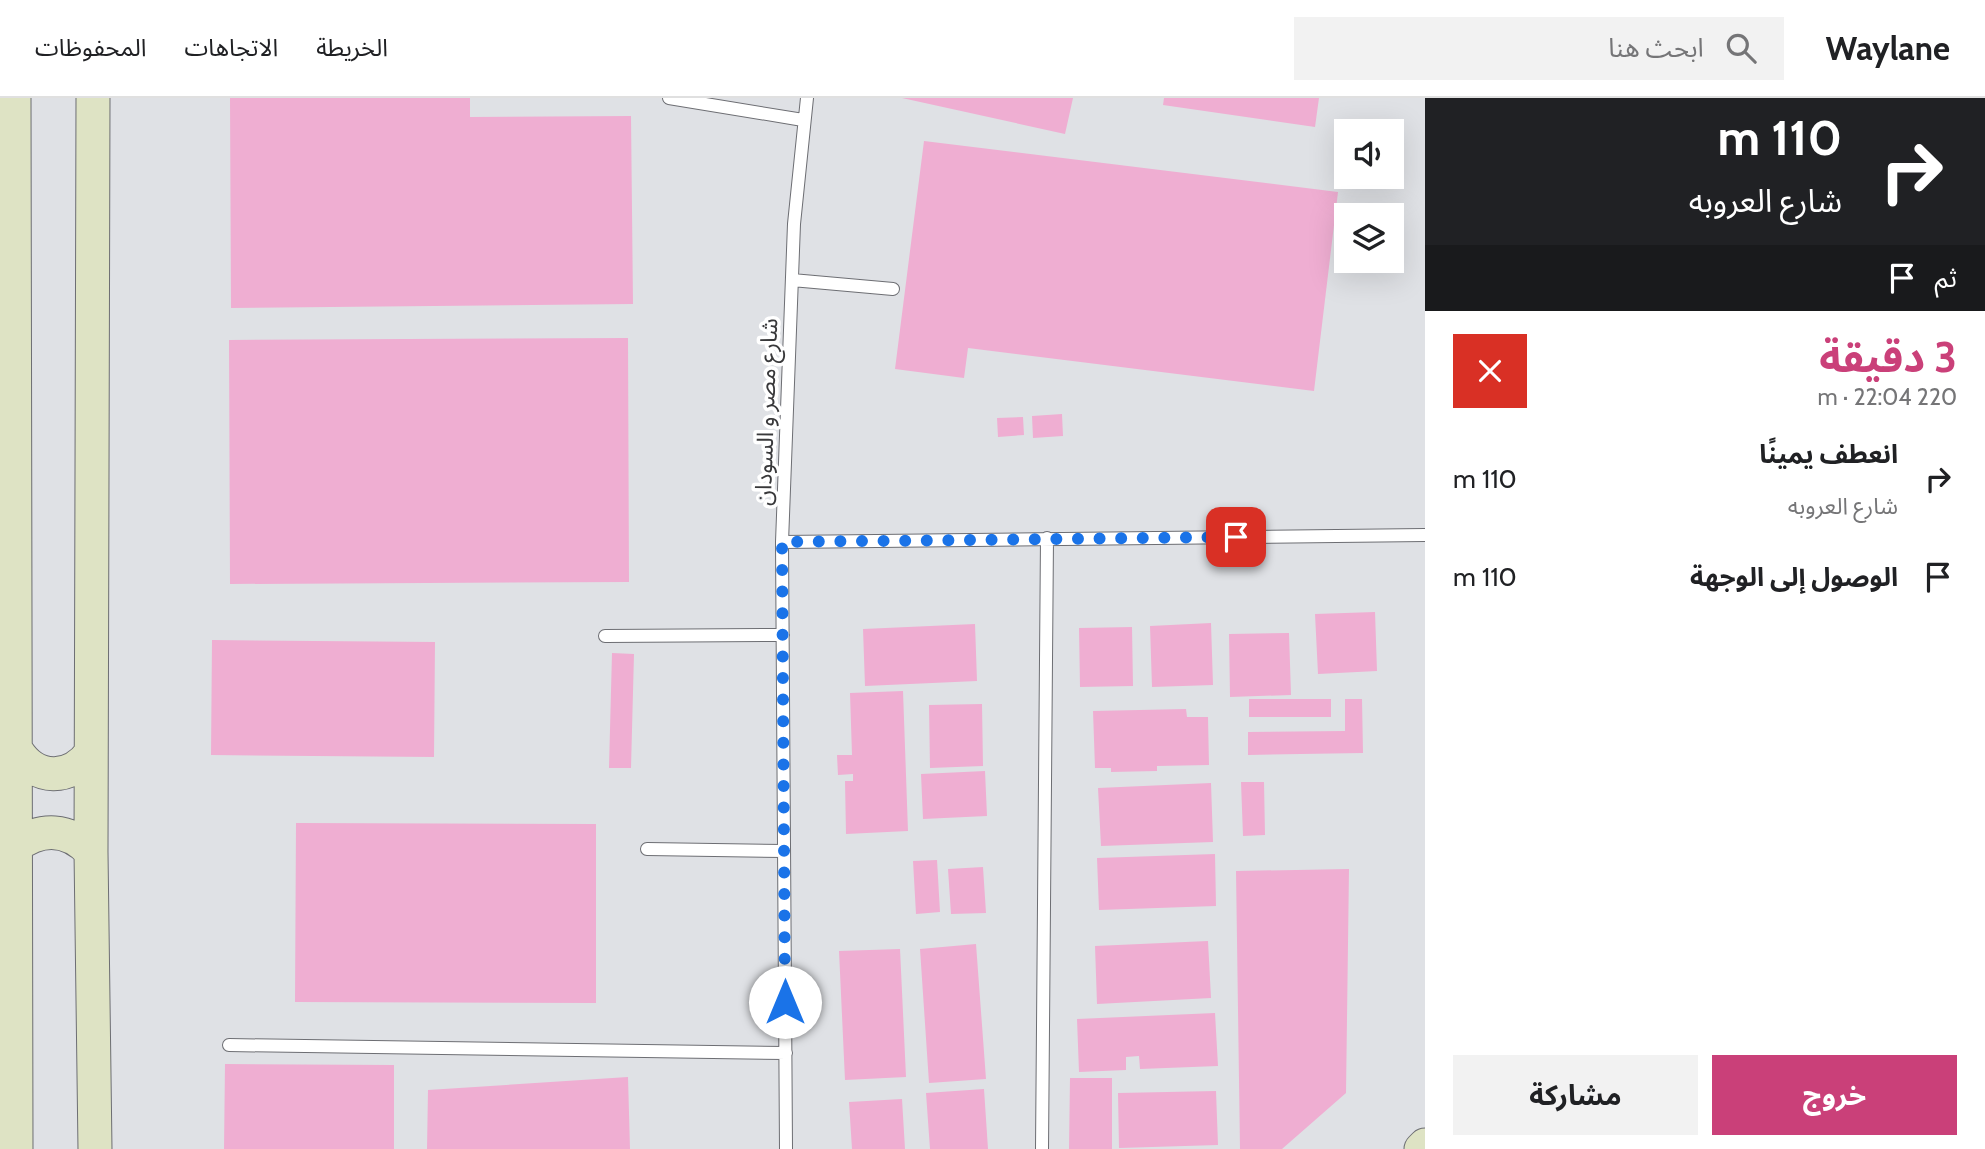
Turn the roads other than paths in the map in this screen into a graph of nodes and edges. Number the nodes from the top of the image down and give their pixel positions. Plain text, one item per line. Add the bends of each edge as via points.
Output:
1 (14, 98) edge
2 (93, 98) edge
3 (670, 98) edge
4 (807, 98) edge
5 (803, 120) junction
6 (792, 280) junction
7 (893, 289) dead end
8 (1425, 536) edge
9 (1047, 538) junction
10 (782, 542) junction
11 (783, 635) junction
12 (605, 636) dead end
13 (17, 751) junction
14 (91, 753) junction
15 (16, 846) junction
16 (647, 849) dead end
17 (784, 851) junction
18 (91, 852) junction
19 (229, 1045) dead end
20 (786, 1053) junction
21 (1425, 1145) edge
22 (16, 1149) edge
23 (95, 1149) edge
24 (786, 1149) edge
25 (1042, 1149) edge
26 (1421, 1149) edge

1 - 13 street
2 - 14 street
3 - 5 lane
4 - 5 lane, شارع مصر و السودان
5 - 6 lane, شارع مصر و السودان
6 - 7 lane
6 - 10 lane, شارع مصر و السودان
8 - 9 lane
9 - 10 lane
9 - 25 lane
10 - 11 lane, شارع مصر و السودان
11 - 12 lane
11 - 17 lane, شارع مصر و السودان
13 - 14 street via 32,768 53,775 75,769
13 - 15 street
14 - 18 street
15 - 18 street via 37,833 61,832
15 - 22 street
16 - 17 lane
17 - 20 lane, شارع مصر و السودان
18 - 23 street
19 - 20 lane
20 - 24 lane, شارع مصر و السودان
21 - 26 street

